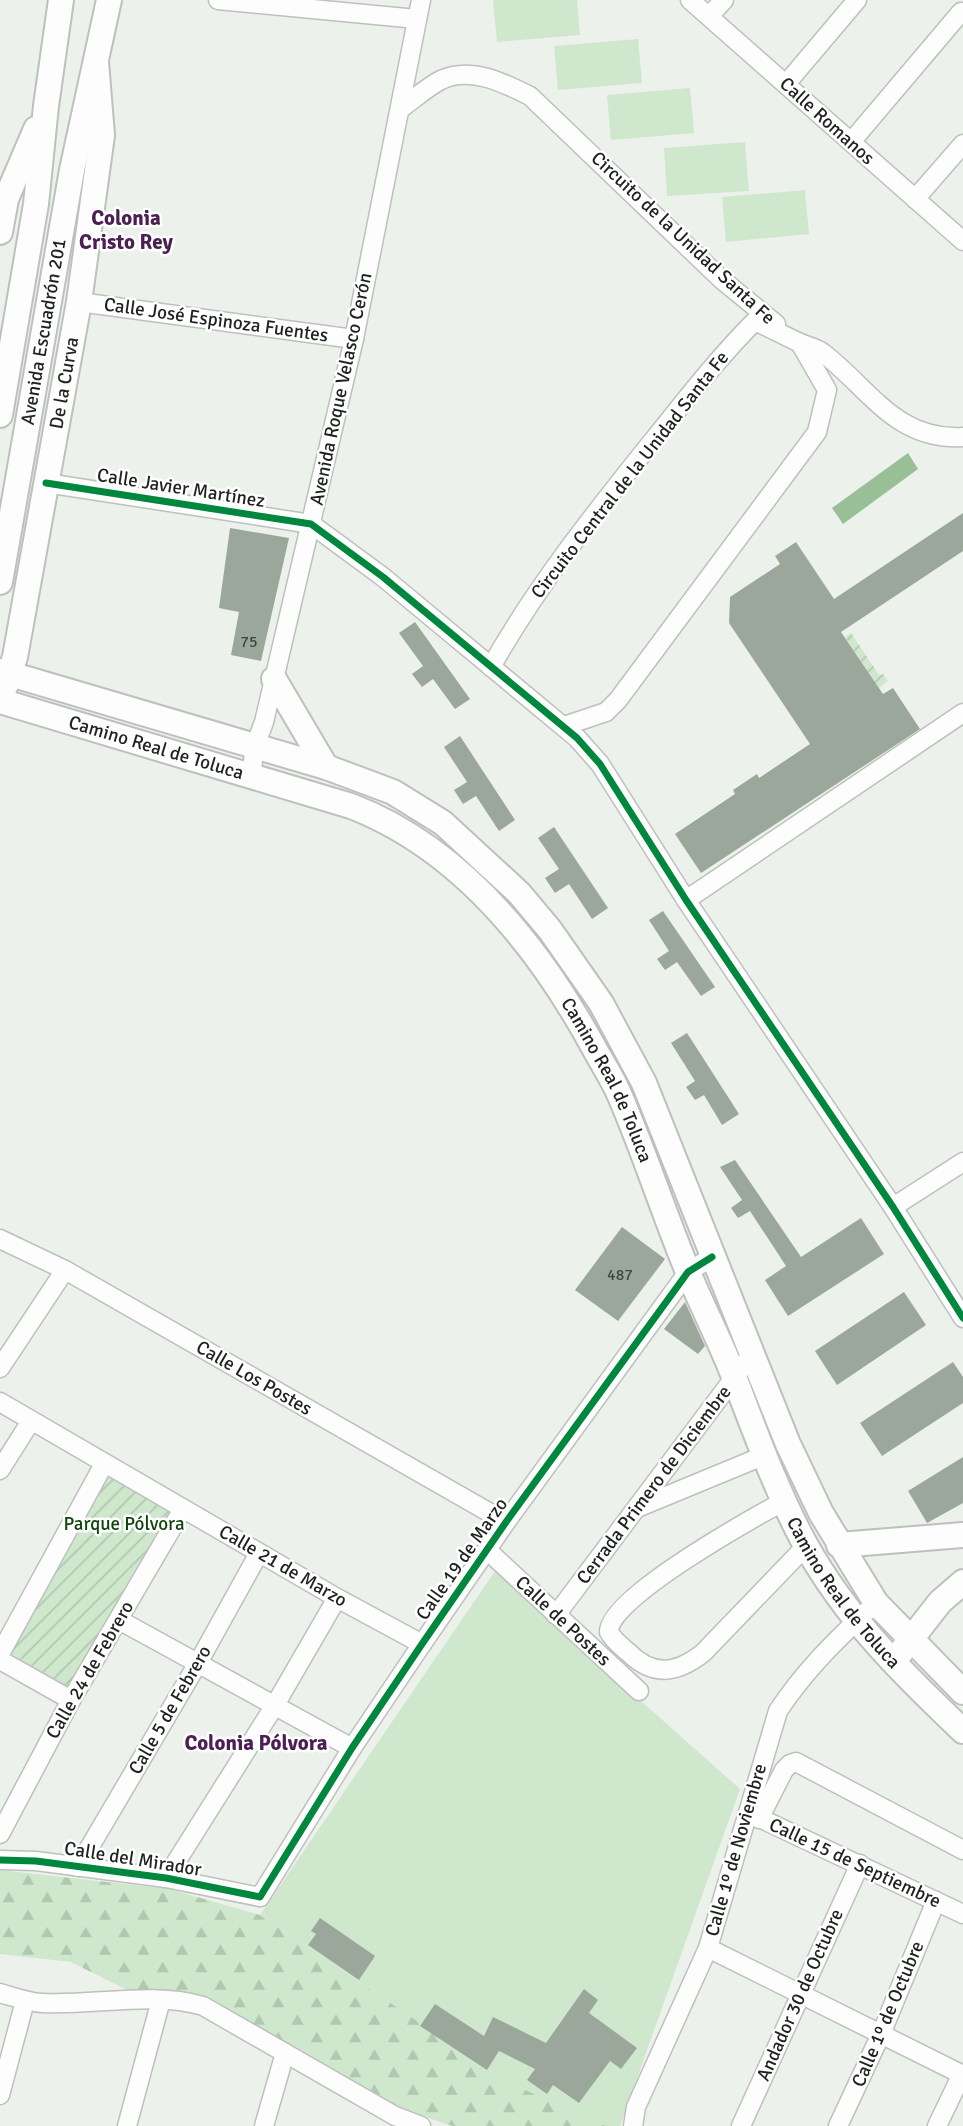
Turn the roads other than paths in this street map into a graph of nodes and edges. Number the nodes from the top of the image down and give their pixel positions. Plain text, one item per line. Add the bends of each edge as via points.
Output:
1 (61, 0) edge
2 (109, 0) edge
3 (218, 0) edge
4 (421, 0) edge
5 (690, 0) edge
6 (724, 0) edge
7 (857, 0) edge
8 (946, 0) edge
9 (962, 13) edge
10 (709, 16) junction
11 (417, 19) junction
12 (96, 62) junction
13 (786, 85) junction
14 (46, 106) junction
15 (400, 109) junction
16 (851, 142) junction
17 (963, 144) edge
18 (915, 199) junction
19 (0, 232) edge
20 (963, 241) edge
21 (79, 302) junction
22 (354, 339) junction
23 (800, 344) junction
24 (0, 415) edge
25 (963, 437) edge
26 (46, 483) junction
27 (311, 524) junction
28 (0, 582) edge
29 (24, 608) junction
30 (0, 630) edge
31 (491, 667) junction
32 (5, 672) edge
33 (274, 679) junction
34 (0, 701) edge
35 (963, 713) edge
36 (564, 726) junction
37 (255, 746) junction
38 (326, 768) junction
39 (251, 776) junction
40 (519, 893) junction
41 (686, 900) junction
42 (500, 912) junction
43 (963, 1162) edge
44 (893, 1207) junction
45 (0, 1239) edge
46 (712, 1257) junction
47 (65, 1270) junction
48 (688, 1272) junction
49 (963, 1318) edge
50 (751, 1354) junction
51 (0, 1368) edge
52 (735, 1379) junction
53 (0, 1402) edge
54 (31, 1420) junction
55 (763, 1456) junction
56 (104, 1464) junction
57 (0, 1470) edge
58 (637, 1507) junction
59 (183, 1509) junction
60 (789, 1512) junction
61 (821, 1513) junction
62 (506, 1522) junction
63 (963, 1535) edge
64 (839, 1545) junction
65 (806, 1546) junction
66 (487, 1550) junction
67 (259, 1553) junction
68 (963, 1582) edge
69 (337, 1598) junction
70 (876, 1603) junction
71 (556, 1615) junction
72 (119, 1620) junction
73 (856, 1622) junction
74 (911, 1640) junction
75 (422, 1644) junction
76 (0, 1654) edge
77 (0, 1660) edge
78 (198, 1663) junction
79 (892, 1663) junction
80 (639, 1691) dead end
81 (963, 1692) edge
82 (71, 1700) junction
83 (275, 1705) junction
84 (963, 1731) edge
85 (352, 1748) junction
86 (753, 1815) junction
87 (0, 1834) edge
88 (963, 1850) edge
89 (0, 1860) edge
90 (860, 1864) junction
91 (78, 1867) junction
92 (166, 1878) junction
93 (260, 1897) joint
94 (936, 1901) junction
95 (963, 1914) edge
96 (708, 1948) junction
97 (0, 1993) edge
98 (800, 1996) junction
99 (161, 2000) junction
100 (25, 2001) junction
101 (881, 2034) junction
102 (285, 2053) junction
103 (962, 2075) edge
104 (0, 2095) edge
105 (393, 2121) edge
106 (633, 2124) edge
107 (127, 2126) edge
108 (264, 2126) edge
109 (421, 2126) edge
110 (741, 2126) edge
111 (838, 2126) edge
112 (937, 2126) edge

1 - 14 main road, Avenida Escuadrón 201
2 - 12 main road, Avenida Escuadrón 201
3 - 11 street
4 - 11 street, Avenida Roque Velasco Cerón
5 - 10 street, Calle Romanos
6 - 10 street
7 - 13 street
8 - 9 street
9 - 16 street
10 - 13 street, Calle Romanos
11 - 15 street, Avenida Roque Velasco Cerón
12 - 21 main road, De la Curva via 102,135
12 - 28 main road, Avenida Escuadrón 201 via 72,170
13 - 16 street, Calle Romanos
14 - 19 main road via 6,199
14 - 24 main road, Avenida Escuadrón 201 via 36,204
15 - 22 street, Avenida Roque Velasco Cerón
15 - 23 street, Circuito de la Unidad Santa Fe via 442,79 470,75 498,80 530,96 721,279
16 - 18 street, Calle Romanos
17 - 18 street
18 - 20 street, Calle Romanos
21 - 22 street, Calle José Espinoza Fuentes
21 - 26 main road, De la Curva
22 - 27 street, Avenida Roque Velasco Cerón
23 - 25 street, Circuito de la Unidad Santa Fe via 821,351 911,429
23 - 31 street, Circuito Central de la Unidad Santa Fe via 755,321 729,347 611,493 519,619
23 - 36 street via 827,390 817,432 618,700 606,712
26 - 27 street, Calle Javier Martínez
26 - 29 main road, De la Curva
27 - 31 street
27 - 33 street, Avenida Roque Velasco Cerón
29 - 30 main road
29 - 32 main road, De la Curva via 15,657
31 - 36 street
32 - 34 main road, De la Curva
32 - 37 main road, Camino Real de Toluca
33 - 37 street, Avenida Roque Velasco Cerón
33 - 38 main road
34 - 39 main road, Camino Real de Toluca
35 - 41 street
36 - 41 street via 600,764
37 - 38 main road, Camino Real de Toluca
37 - 39 street, Avenida Roque Velasco Cerón
38 - 40 main road, Camino Real de Toluca via 393,792 443,824
39 - 42 main road, Camino Real de Toluca via 380,817 427,845
40 - 42 main road
40 - 46 main road, Camino Real de Toluca via 601,1003 644,1083
41 - 44 street
42 - 48 main road, Camino Real de Toluca via 565,1000 619,1094
43 - 44 street
44 - 49 street
45 - 47 street, Calle Los Postes
46 - 48 street, Calle 19 de Marzo
46 - 50 main road, Camino Real de Toluca
47 - 51 street
47 - 62 street, Calle Los Postes
48 - 52 main road, Camino Real de Toluca
48 - 62 street, Calle 19 de Marzo
50 - 52 street, Cerrada Primero de Diciembre
50 - 61 main road, Camino Real de Toluca
52 - 55 main road, Camino Real de Toluca
52 - 58 street, Cerrada Primero de Diciembre
53 - 54 street, Calle 21 de Marzo
54 - 56 street, Calle 21 de Marzo
54 - 57 street
55 - 58 street
55 - 60 main road, Camino Real de Toluca
56 - 59 street, Calle 21 de Marzo
56 - 76 street
58 - 71 street, Cerrada Primero de Diciembre
59 - 67 street, Calle 21 de Marzo
59 - 72 street, Calle 24 de Febrero
60 - 61 main road
60 - 65 main road, Camino Real de Toluca
60 - 65 street via 723,1535 668,1571 611,1620 612,1637 640,1664 655,1670 690,1663
61 - 64 main road, Camino Real de Toluca
62 - 66 street, Calle 19 de Marzo
63 - 64 main road
64 - 70 main road, Camino Real de Toluca
65 - 73 main road, Camino Real de Toluca
66 - 71 street, Calle de Postes
66 - 75 street, Calle 19 de Marzo
67 - 69 street, Calle 21 de Marzo
67 - 78 street, Calle 5 de Febrero
68 - 74 main road via 940,1602
69 - 75 street, Calle 21 de Marzo
69 - 83 street
70 - 73 street, Calle 1º de Noviembre
70 - 74 main road, Camino Real de Toluca
71 - 80 street, Calle de Postes
72 - 78 street
72 - 82 street, Calle 24 de Febrero
73 - 79 main road, Camino Real de Toluca
73 - 86 street, Calle 1º de Noviembre via 820,1655 778,1711
74 - 79 main road
74 - 81 main road, Camino Real de Toluca
75 - 85 street, Calle 19 de Marzo
77 - 82 street
78 - 83 street
78 - 91 street, Calle 5 de Febrero
79 - 84 main road, Camino Real de Toluca
82 - 87 street, Calle 24 de Febrero
83 - 85 street
83 - 92 street
85 - 93 street, Calle 19 de Marzo
86 - 88 street via 784,1770 796,1762
86 - 90 street, Calle 15 de Septiembre
86 - 96 street, Calle 1º de Noviembre
89 - 91 street, Calle del Mirador
90 - 94 street, Calle 15 de Septiembre
90 - 98 street, Andador 30 de Octubre
91 - 92 street, Calle del Mirador
92 - 93 street, Calle del Mirador
94 - 95 street, Calle 15 de Septiembre
94 - 101 street, Calle 1º de Octubre
96 - 98 street
96 - 106 street, Calle 1º de Noviembre via 636,2107
97 - 100 street
98 - 101 street
98 - 110 street, Andador 30 de Octubre
99 - 100 street
99 - 102 street via 203,2006
99 - 107 street
100 - 104 street
101 - 103 street
101 - 111 street, Calle 1º de Octubre
102 - 105 street
102 - 108 street
103 - 112 street
105 - 109 street

